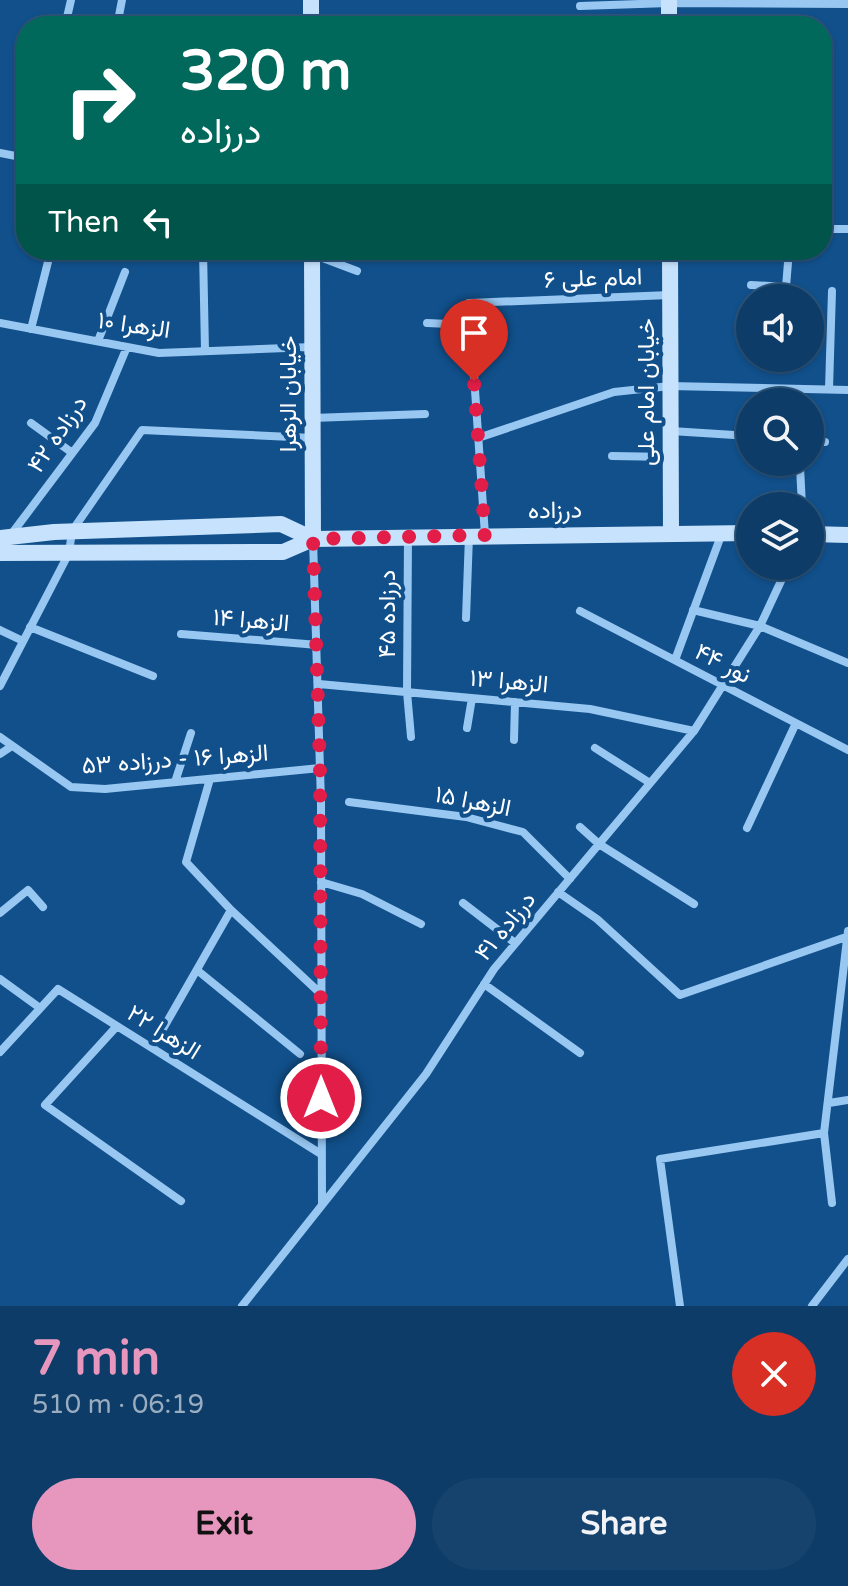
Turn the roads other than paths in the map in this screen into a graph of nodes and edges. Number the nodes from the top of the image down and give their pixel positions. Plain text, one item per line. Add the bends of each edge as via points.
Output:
1 (669, 2) edge
2 (848, 4) edge
3 (580, 6) dead end
4 (48, 260) edge
5 (203, 260) edge
6 (312, 260) edge
7 (331, 260) edge
8 (670, 260) edge
9 (788, 260) edge
10 (357, 271) dead end
11 (125, 272) dead end
12 (786, 284) edge
13 (832, 291) dead end
14 (670, 295) junction
15 (0, 323) edge
16 (427, 323) dead end
17 (470, 325) junction
18 (31, 329) junction
19 (98, 341) junction
20 (127, 347) junction
21 (312, 347) junction
22 (205, 351) junction
23 (670, 386) junction
24 (829, 389) junction
25 (848, 390) edge
26 (425, 414) dead end
27 (312, 418) junction
28 (31, 423) dead end
29 (670, 431) junction
30 (736, 435) edge
31 (313, 438) junction
32 (478, 438) junction
33 (71, 452) junction
34 (612, 456) dead end
35 (670, 457) junction
36 (72, 531) junction
37 (671, 533) junction
38 (722, 533) junction
39 (736, 533) edge
40 (824, 534) edge
41 (477, 535) junction
42 (848, 535) edge
43 (408, 536) junction
44 (4, 538) edge
45 (313, 539) junction
46 (0, 553) edge
47 (69, 553) junction
48 (781, 580) edge
49 (693, 610) junction
50 (580, 611) dead end
51 (466, 618) dead end
52 (760, 626) junction
53 (30, 627) junction
54 (0, 630) edge
55 (181, 634) dead end
56 (23, 641) junction
57 (318, 645) junction
58 (675, 660) junction
59 (848, 663) edge
60 (153, 676) dead end
61 (319, 684) junction
62 (723, 685) junction
63 (0, 686) edge
64 (407, 692) junction
65 (472, 698) junction
66 (515, 702) junction
67 (796, 723) junction
68 (467, 728) dead end
69 (694, 731) junction
70 (191, 733) dead end
71 (0, 737) edge
72 (411, 737) dead end
73 (514, 740) dead end
74 (12, 746) junction
75 (595, 748) dead end
76 (848, 750) edge
77 (0, 754) edge
78 (320, 768) junction
79 (210, 779) junction
80 (175, 782) junction
81 (650, 783) junction
82 (349, 802) dead end
83 (580, 827) dead end
84 (747, 828) dead end
85 (599, 844) junction
86 (570, 879) junction
87 (321, 882) junction
88 (558, 892) junction
89 (463, 903) dead end
90 (694, 904) dead end
91 (43, 907) dead end
92 (231, 910) junction
93 (0, 913) edge
94 (421, 924) dead end
95 (847, 934) edge
96 (515, 943) junction
97 (197, 970) junction
98 (0, 979) edge
99 (484, 984) junction
100 (321, 994) junction
101 (40, 1008) junction
102 (117, 1026) junction
103 (152, 1048) junction
104 (0, 1052) edge
105 (580, 1053) dead end
106 (300, 1054) dead end
107 (848, 1100) edge
108 (829, 1103) junction
109 (824, 1133) junction
110 (321, 1154) junction
111 (181, 1201) dead end
112 (832, 1203) dead end
113 (322, 1205) junction
114 (848, 1259) edge
115 (242, 1306) edge
116 (680, 1306) edge
117 (812, 1306) edge

1 - 2 street
1 - 3 street
4 - 18 street
5 - 22 street
6 - 21 main road, خیابان الزهرا
7 - 10 street
8 - 14 main road, خیابان امام علی
9 - 12 street
11 - 19 street
13 - 24 street
14 - 17 street, امام علی ۶ via 469,303
14 - 23 main road, خیابان امام علی
15 - 18 street, الزهرا ۱۰
16 - 17 street
17 - 32 street
18 - 19 street, الزهرا ۱۰
19 - 20 street, الزهرا ۱۰
20 - 22 street, الزهرا ۱۰ via 159,353
20 - 33 street, درزاده ۴۲ via 95,423
21 - 22 street, الزهرا ۱۰
21 - 27 main road, خیابان الزهرا
23 - 24 street
23 - 29 main road, خیابان امام علی
23 - 32 street via 614,392
24 - 25 street
26 - 27 street
27 - 31 main road, خیابان الزهرا
28 - 33 street
29 - 30 street
29 - 35 main road, خیابان امام علی
31 - 36 street via 142,430
31 - 45 main road, خیابان الزهرا
32 - 41 street
33 - 44 street, درزاده ۴۲
34 - 35 street
35 - 37 main road, خیابان امام علی
36 - 44 main road, درزاده
36 - 45 main road, درزاده via 281,524
36 - 47 street
37 - 38 main road, درزاده
37 - 41 main road, درزاده
38 - 39 main road, درزاده
38 - 49 street
40 - 42 main road
41 - 43 main road, درزاده
41 - 51 street
43 - 45 main road, درزاده
43 - 64 street, درزاده ۴۵
45 - 47 main road, درزاده via 283,552
45 - 57 street
46 - 47 main road, درزاده
47 - 53 street
48 - 52 street, درزاده ۴۱
49 - 52 street
49 - 58 street
50 - 58 street, نور ۴۴
52 - 59 street
52 - 62 street, درزاده ۴۱
53 - 56 street
53 - 60 street
54 - 56 street
55 - 57 street, الزهرا ۱۴
56 - 63 street
57 - 61 street
58 - 62 street, نور ۴۴
61 - 64 street, الزهرا ۱۳
61 - 78 street
62 - 67 street, نور ۴۴
62 - 69 street, درزاده ۴۱
64 - 65 street, الزهرا ۱۳
64 - 72 street, درزاده ۴۵
65 - 66 street, الزهرا ۱۳
65 - 68 street
66 - 69 street, الزهرا ۱۳ via 590,709
66 - 73 street
67 - 76 street, نور ۴۴
67 - 84 street
69 - 81 street, درزاده ۴۱
70 - 80 street
71 - 74 street, الزهرا ۱۶ - درزاده ۵۳
74 - 77 street
74 - 80 street, الزهرا ۱۶ - درزاده ۵۳ via 71,787
75 - 81 street
78 - 79 street, الزهرا ۱۶ - درزاده ۵۳
78 - 87 street
79 - 80 street, الزهرا ۱۶ - درزاده ۵۳
79 - 92 street via 186,862
81 - 85 street, درزاده ۴۱
82 - 86 street, الزهرا ۱۵ via 466,817 523,832
83 - 85 street
85 - 86 street, درزاده ۴۱
85 - 90 street
86 - 88 street, درزاده ۴۱
87 - 94 street via 362,894
87 - 100 street
88 - 95 street via 597,919 680,995
88 - 96 street, درزاده ۴۱
89 - 96 street
91 - 93 street via 28,890
92 - 97 street
92 - 100 street
95 - 108 street
96 - 99 street, درزاده ۴۱
97 - 103 street
97 - 106 street
98 - 101 street
99 - 105 street
99 - 113 street, درزاده ۴۱ via 426,1074
100 - 110 street
101 - 102 street, الزهرا ۲۲ via 58,989
101 - 104 street, الزهرا ۲۲
102 - 103 street, الزهرا ۲۲
102 - 111 street via 45,1105
103 - 110 street, الزهرا ۲۲
107 - 108 street
108 - 109 street
109 - 112 street
109 - 116 street via 660,1159
110 - 113 street
113 - 115 street, درزاده ۴۱
114 - 117 street

